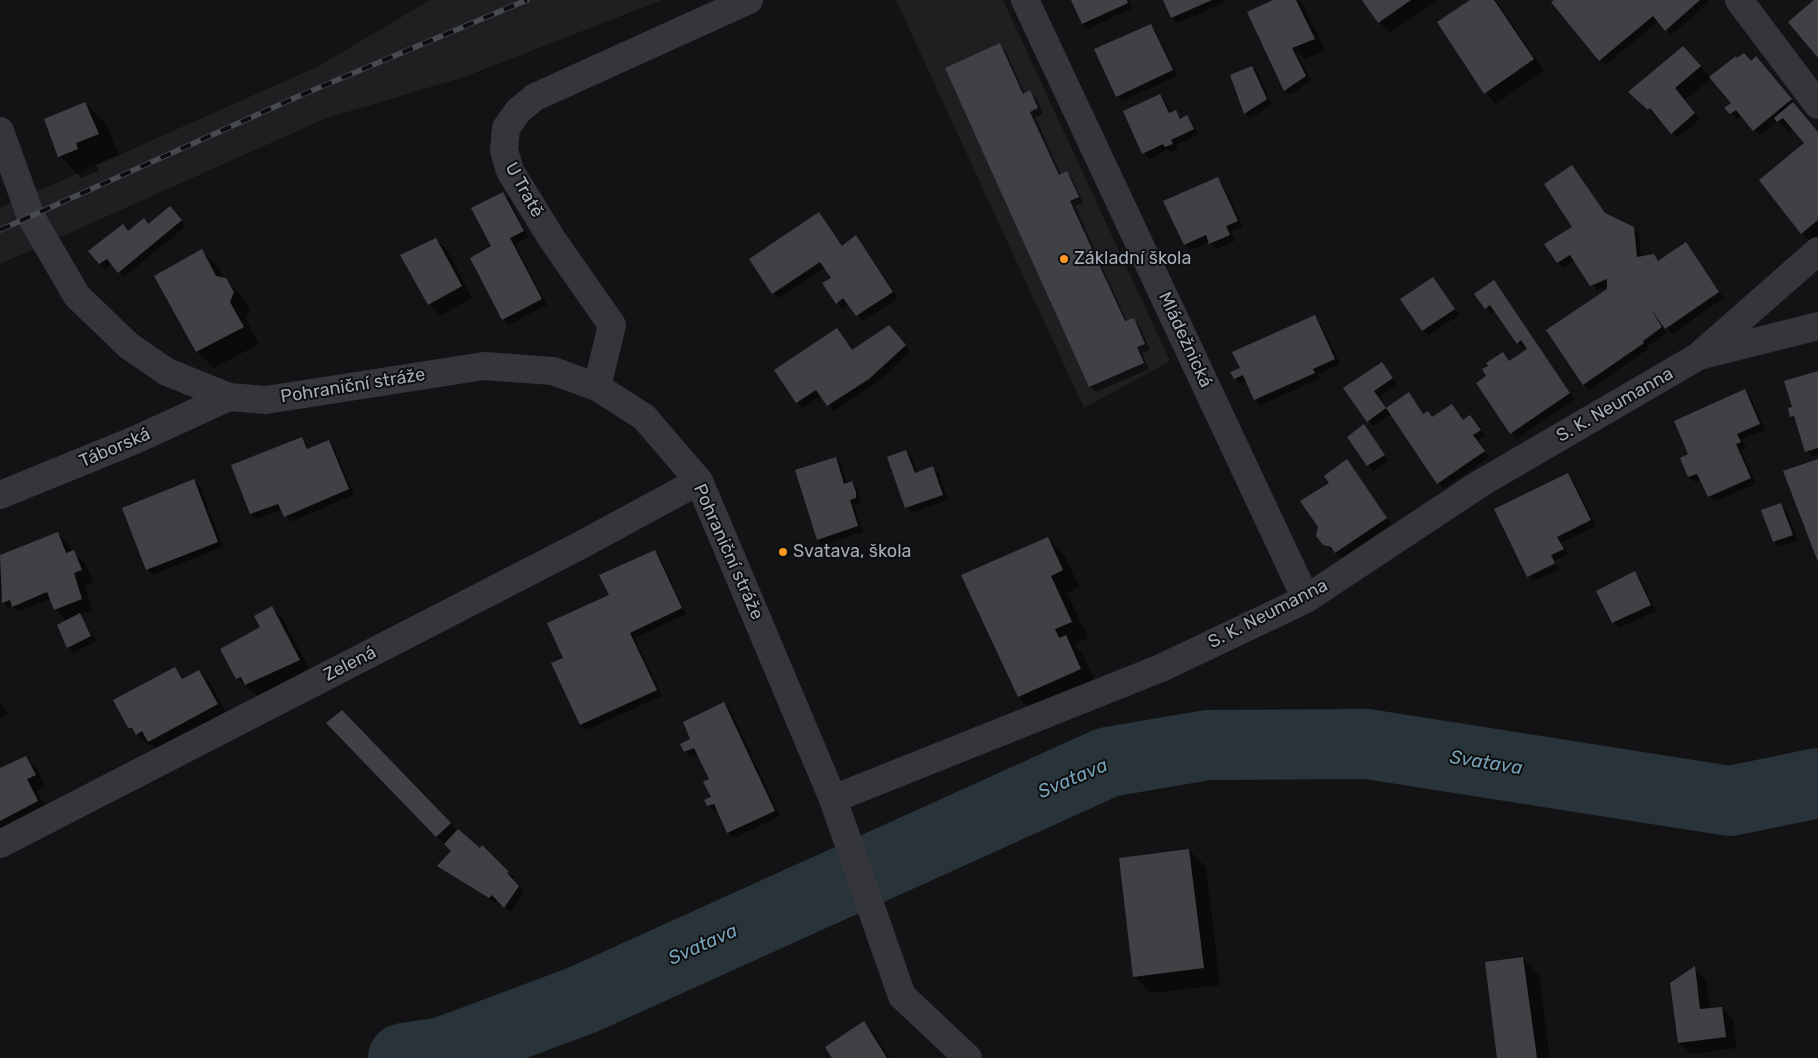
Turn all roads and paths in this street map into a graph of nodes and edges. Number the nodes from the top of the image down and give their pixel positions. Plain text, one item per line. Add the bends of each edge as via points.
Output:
1 (749, 0) edge
2 (1025, 0) edge
3 (1739, 0) edge
4 (1818, 105) edge
5 (0, 130) edge
6 (1818, 251) edge
7 (1818, 326) edge
8 (1699, 356) junction
9 (597, 387) junction
10 (229, 397) junction
11 (699, 481) junction
12 (0, 495) edge
13 (1306, 599) junction
14 (833, 799) junction
15 (0, 844) edge
16 (968, 1058) edge

1 - 9 street, U Tratě via 535,97 518,111 506,128 504,150 510,171 552,239 612,325
2 - 13 street, Mládežnická
3 - 4 street
5 - 10 street, Pohraniční stráže via 31,217 77,296 130,346 167,372
6 - 8 street, S. K. Neumanna
7 - 8 street, S. K. Neumanna
8 - 13 street, S. K. Neumanna via 1481,483
9 - 10 street, Pohraniční stráže via 553,371 484,366 266,400
9 - 11 street, Pohraniční stráže via 644,417
10 - 12 street, Táborská via 135,440
11 - 14 street, Pohraniční stráže
11 - 15 street, Zelená
13 - 14 street, S. K. Neumanna via 1160,668
14 - 16 street, Pohraniční stráže via 902,996

